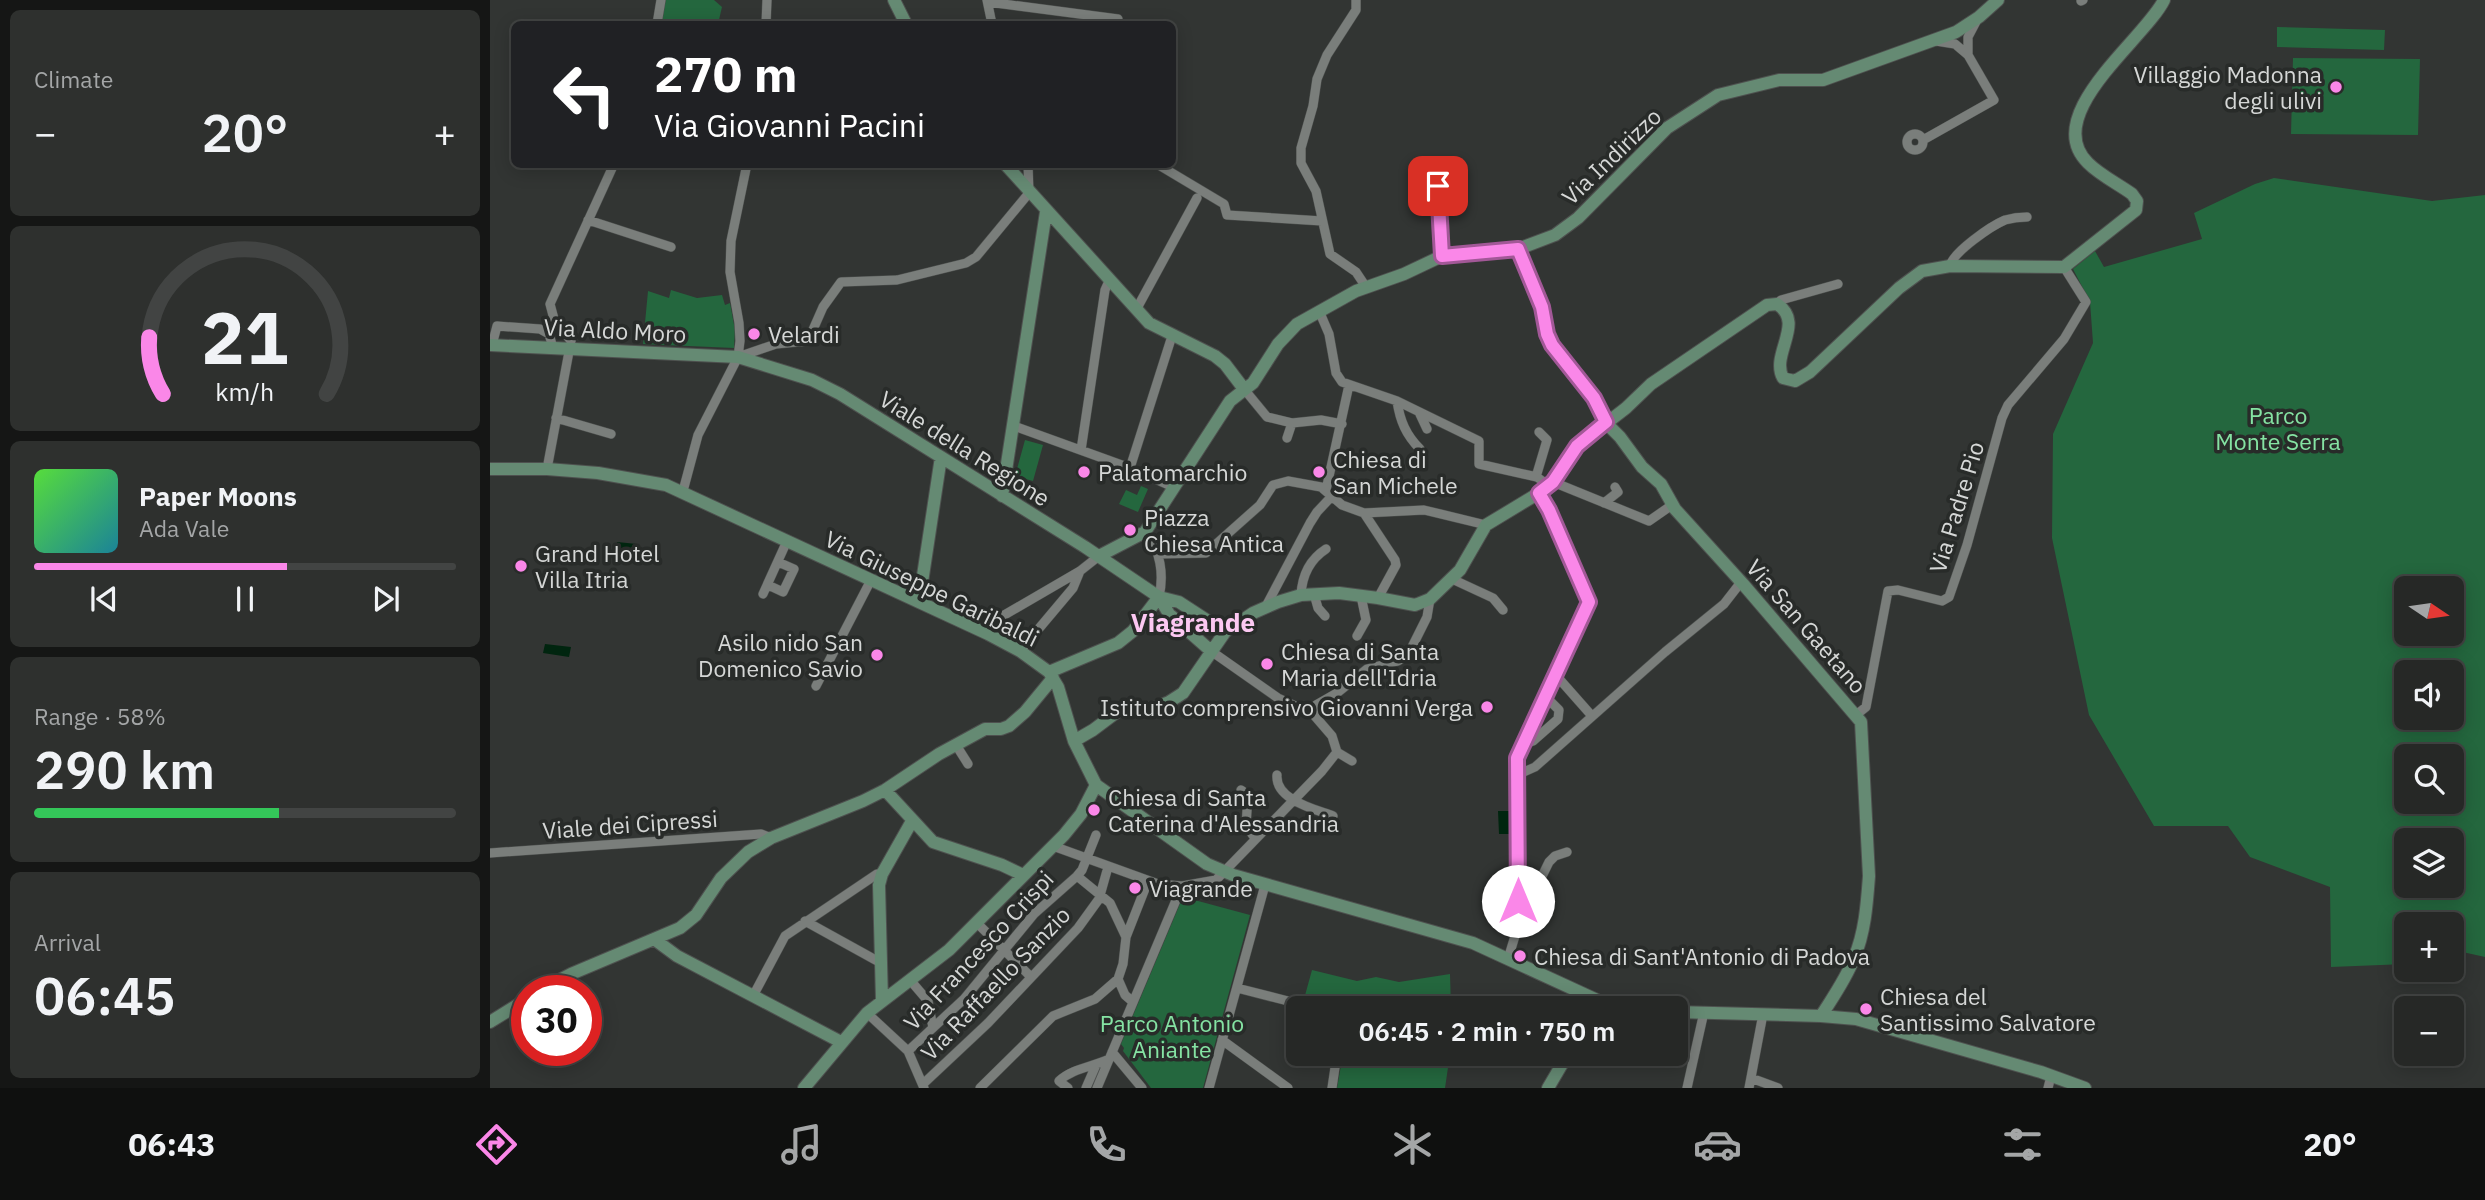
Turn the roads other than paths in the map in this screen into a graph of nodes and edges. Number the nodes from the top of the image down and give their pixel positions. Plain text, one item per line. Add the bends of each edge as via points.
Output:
1 (661, 0) edge
2 (767, 0) edge
3 (894, 0) edge
4 (1998, 0) edge
5 (2164, 0) edge
6 (988, 1) edge
7 (1356, 5) edge
8 (1979, 17) junction
9 (1118, 19) dead end
10 (658, 21) edge
11 (766, 21) edge
12 (904, 21) edge
13 (991, 21) edge
14 (1933, 40) junction
15 (1968, 55) junction
16 (1923, 140) dead end
17 (612, 168) edge
18 (746, 168) edge
19 (1009, 168) edge
20 (1028, 168) edge
21 (1164, 168) edge
22 (1438, 186) dead end
23 (1030, 192) junction
24 (1197, 198) dead end
25 (1046, 212) junction
26 (2027, 217) dead end
27 (588, 220) junction
28 (1322, 221) junction
29 (671, 247) dead end
30 (1518, 249) junction
31 (1442, 256) junction
32 (1950, 265) junction
33 (2064, 267) junction
34 (1109, 281) junction
35 (1838, 284) dead end
36 (1366, 287) junction
37 (1777, 304) junction
38 (1136, 310) junction
39 (1320, 313) junction
40 (1172, 336) junction
41 (491, 345) edge
42 (553, 348) junction
43 (571, 349) junction
44 (738, 357) junction
45 (1349, 385) junction
46 (1244, 389) junction
47 (1397, 401) junction
48 (1419, 412) junction
49 (556, 418) junction
50 (1606, 422) junction
51 (1292, 423) junction
52 (1342, 424) junction
53 (1014, 426) junction
54 (1427, 429) dead end
55 (1539, 432) dead end
56 (611, 434) dead end
57 (1287, 439) dead end
58 (1420, 449) dead end
59 (1081, 450) junction
60 (941, 457) junction
61 (1130, 468) junction
62 (490, 469) edge
63 (547, 469) junction
64 (1536, 477) junction
65 (1173, 487) junction
66 (1546, 487) junction
67 (1615, 487) dead end
68 (683, 491) junction
69 (1329, 493) junction
70 (1003, 496) junction
71 (1604, 503) junction
72 (1672, 505) junction
73 (1364, 513) junction
74 (1486, 525) junction
75 (1146, 532) junction
76 (787, 541) junction
77 (1326, 549) dead end
78 (1158, 554) junction
79 (1099, 556) junction
80 (778, 562) junction
81 (1080, 571) junction
82 (1452, 579) junction
83 (871, 580) junction
84 (1743, 584) junction
85 (1307, 594) junction
86 (1276, 596) junction
87 (1362, 596) junction
88 (1159, 597) junction
89 (1378, 598) junction
90 (1430, 599) junction
91 (919, 602) junction
92 (1503, 610) dead end
93 (1325, 617) dead end
94 (1225, 632) junction
95 (988, 634) junction
96 (1357, 636) dead end
97 (1020, 651) junction
98 (1210, 653) junction
99 (1555, 673) junction
100 (1051, 675) junction
101 (816, 686) dead end
102 (1544, 695) junction
103 (1313, 714) junction
104 (1856, 715) junction
105 (1592, 716) junction
106 (1074, 741) junction
107 (1524, 744) junction
108 (956, 745) junction
109 (1337, 752) junction
110 (1352, 761) dead end
111 (968, 764) dead end
112 (1277, 775) dead end
113 (1517, 775) junction
114 (1096, 785) junction
115 (885, 790) junction
116 (1241, 790) dead end
117 (1293, 800) junction
118 (1333, 816) dead end
119 (912, 821) junction
120 (1096, 835) dead end
121 (771, 838) junction
122 (1255, 838) junction
123 (1053, 846) junction
124 (1567, 852) dead end
125 (490, 853) edge
126 (1086, 859) junction
127 (1108, 867) junction
128 (1224, 873) junction
129 (882, 874) junction
130 (1023, 875) junction
131 (1077, 876) junction
132 (1148, 881) junction
133 (1265, 885) junction
134 (1182, 886) junction
135 (1099, 894) junction
136 (805, 921) junction
137 (977, 923) junction
138 (1518, 926) junction
139 (1126, 937) junction
140 (654, 939) junction
141 (1003, 950) junction
142 (1508, 959) junction
143 (881, 963) junction
144 (569, 975) edge
145 (1031, 977) junction
146 (1118, 979) junction
147 (910, 980) junction
148 (1237, 988) junction
149 (753, 996) junction
150 (1579, 996) edge
151 (882, 1001) junction
152 (1286, 1001) edge
153 (1133, 1002) junction
154 (511, 1009) edge
155 (1688, 1012) edge
156 (1704, 1012) junction
157 (867, 1013) junction
158 (1763, 1014) junction
159 (1821, 1016) junction
160 (490, 1022) edge
161 (933, 1028) junction
162 (1222, 1040) junction
163 (841, 1042) junction
164 (908, 1051) junction
165 (1111, 1055) junction
166 (1096, 1065) junction
167 (1335, 1066) edge
168 (1562, 1066) edge
169 (2049, 1082) edge
170 (1750, 1083) edge
171 (924, 1086) edge
172 (804, 1088) edge
173 (980, 1088) edge
174 (1068, 1088) edge
175 (1086, 1088) edge
176 (1097, 1088) edge
177 (1142, 1088) edge
178 (1209, 1088) edge
179 (1288, 1088) edge
180 (1332, 1088) edge
181 (1548, 1088) edge
182 (1687, 1088) edge
183 (1778, 1088) edge
184 (2085, 1088) edge

1 - 10 street
2 - 11 street
3 - 12 street
4 - 8 street, Via Indirizzo
5 - 33 street via 2088,95 2076,125 2080,153 2132,194 2136,210
6 - 9 street
6 - 13 street
7 - 28 street via 1317,79 1301,148 1301,163 1316,191
8 - 14 street, Via Indirizzo
8 - 15 street via 1969,37
14 - 15 street via 1955,44
14 - 30 street, Via Indirizzo via 1823,80 1779,80 1718,95 1667,128 1571,225
15 - 16 street via 1994,100
17 - 27 street
18 - 44 street via 730,262 739,323
19 - 23 street
20 - 23 street
21 - 28 street via 1223,204 1227,215
22 - 31 street
23 - 25 street
23 - 44 street via 985,248 966,263 897,281 841,282 823,307 808,341 776,344
24 - 38 street
25 - 34 street
25 - 53 street
26 - 32 street via 1994,226 1956,254
27 - 29 street
27 - 43 street via 551,304
28 - 36 street via 1330,254 1356,272
30 - 31 street, Via Indirizzo
30 - 50 street, Via San Gaetano via 1552,345 1594,398
31 - 36 street, Via Indirizzo
32 - 33 street
32 - 37 street via 1922,271 1899,288 1795,381 1783,378 1779,367 1789,328 1785,310
33 - 104 street, Via Padre Pio via 2086,302 2064,339 2008,405 1949,597 1942,601 1888,591 1866,707
34 - 38 street
34 - 59 street
35 - 37 street
36 - 39 street, Via Indirizzo
37 - 50 street via 1767,305 1651,384
38 - 40 street
39 - 45 street via 1339,380
39 - 46 street, Via Indirizzo via 1286,333
40 - 46 street via 1215,356
40 - 61 street
41 - 42 street, Via Aldo Moro
41 - 42 street via 497,326 540,329 549,334
42 - 43 street, Via Aldo Moro
43 - 44 street, Via Aldo Moro
43 - 49 street
44 - 60 street, Viale della Regione via 831,389
44 - 68 street via 698,435
45 - 47 street
45 - 52 street
46 - 51 street via 1264,416
46 - 65 street, Via Indirizzo via 1230,401
47 - 48 street
47 - 58 street via 1406,434
48 - 54 street
48 - 64 street via 1479,441 1479,464
49 - 56 street
49 - 63 street
50 - 66 street via 1577,446
50 - 72 street, Via San Gaetano via 1661,484
51 - 52 street via 1321,420
51 - 57 street
52 - 69 street
53 - 59 street
53 - 70 street
55 - 64 street via 1547,440
59 - 61 street
60 - 70 street, Viale della Regione
60 - 91 street
61 - 65 street
62 - 63 street, Via Giuseppe Garibaldi
63 - 68 street, Via Giuseppe Garibaldi via 622,476
64 - 66 street
65 - 75 street, Via Indirizzo
66 - 71 street
66 - 74 street
66 - 99 street via 1554,521 1589,602
67 - 71 street via 1618,492
68 - 76 street, Via Giuseppe Garibaldi
69 - 73 street via 1342,505
69 - 78 street via 1294,481 1278,483 1206,553
69 - 86 street
70 - 79 street, Viale della Regione
71 - 72 street via 1646,520
72 - 84 street, Via San Gaetano
73 - 74 street via 1424,510
73 - 89 street via 1396,565
74 - 82 street via 1465,565
75 - 78 street
75 - 79 street
76 - 80 street
76 - 83 street, Via Giuseppe Garibaldi
77 - 85 street via 1305,572
78 - 88 street
79 - 81 street
79 - 88 street, Viale della Regione
80 - 80 street via 794,569 783,592 765,590
81 - 95 street via 994,621
81 - 97 street via 1073,588
82 - 90 street
82 - 92 street via 1493,598
83 - 91 street, Via Giuseppe Garibaldi
83 - 101 street
84 - 104 street, Via San Gaetano
84 - 105 street
85 - 86 street
85 - 87 street
85 - 93 street
86 - 94 street
87 - 89 street
87 - 96 street via 1366,620
88 - 94 street via 1179,602
88 - 98 street via 1169,614
88 - 100 street via 1118,643
89 - 90 street via 1415,606
90 - 103 street via 1427,617 1408,655 1367,669 1316,705
91 - 95 street, Via Giuseppe Garibaldi
94 - 98 street
95 - 97 street, Via Giuseppe Garibaldi
97 - 100 street, Via Giuseppe Garibaldi
98 - 103 street via 1279,698
98 - 106 street via 1178,697 1153,708 1121,709
99 - 102 street
99 - 105 street
100 - 106 street, Via Giuseppe Garibaldi
100 - 108 street via 1036,699 1009,726 985,729
102 - 107 street
102 - 107 street via 1559,710 1558,719
103 - 109 street via 1332,736
104 - 159 street, Via San Gaetano via 1863,729 1868,900 1855,957
105 - 113 street via 1535,766
106 - 114 street, Via Giuseppe Garibaldi
107 - 113 street via 1517,758
108 - 111 street
108 - 115 street
109 - 110 street
109 - 117 street
112 - 117 street via 1279,786
113 - 138 street
114 - 123 street via 1081,814
114 - 128 street, Via Giuseppe Garibaldi
115 - 119 street
115 - 121 street
116 - 122 street via 1248,795 1246,827
117 - 118 street
117 - 122 street
119 - 129 street
119 - 130 street via 941,846
120 - 126 street
121 - 125 street, Viale dei Cipressi via 761,834
121 - 140 street via 730,868 688,923
122 - 128 street
123 - 126 street
123 - 130 street
124 - 138 street via 1549,862
126 - 127 street
126 - 131 street
127 - 132 street
127 - 135 street, Via Raffaello Sanzio
128 - 133 street, Via Giuseppe Garibaldi
128 - 134 street via 1216,880
129 - 136 street
129 - 143 street
130 - 137 street
131 - 135 street
131 - 141 street, Via Francesco Crispi via 1034,914
132 - 134 street
132 - 139 street
133 - 142 street, Via Giuseppe Garibaldi via 1461,939
133 - 148 street
134 - 153 street
135 - 139 street via 1110,902
135 - 145 street, Via Raffaello Sanzio via 1078,928
136 - 143 street
136 - 149 street via 785,936
137 - 141 street
137 - 147 street
138 - 142 street
139 - 146 street
140 - 144 street
140 - 149 street
141 - 145 street
141 - 161 street, Via Francesco Crispi via 964,999
142 - 150 street, Via Giuseppe Garibaldi
143 - 151 street
145 - 171 street, Via Raffaello Sanzio
146 - 153 street
146 - 173 street via 1095,999 1053,1016
147 - 151 street
147 - 161 street via 928,1001
148 - 152 street
148 - 162 street
149 - 163 street
151 - 157 street
153 - 165 street
154 - 160 street
155 - 156 street
156 - 158 street
156 - 182 street
157 - 163 street
157 - 164 street
158 - 159 street
158 - 170 street
159 - 169 street via 1876,1024
161 - 164 street, Via Francesco Crispi
162 - 178 street
162 - 179 street
163 - 172 street
164 - 171 street
165 - 166 street
165 - 176 street
165 - 177 street
166 - 174 street via 1068,1073 1059,1081
166 - 175 street
167 - 180 street
168 - 181 street
169 - 184 street
170 - 183 street

